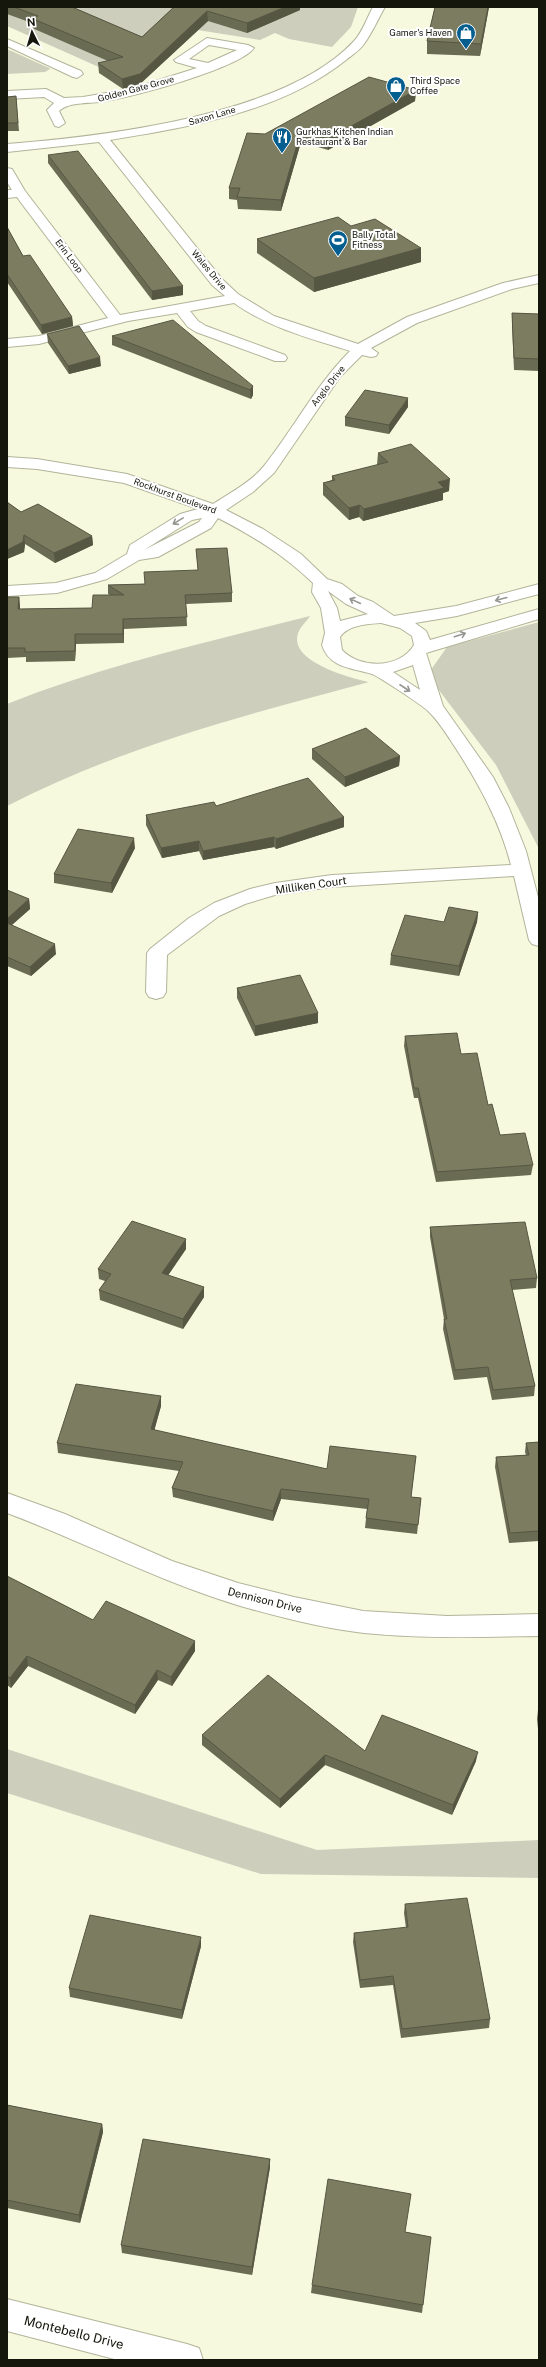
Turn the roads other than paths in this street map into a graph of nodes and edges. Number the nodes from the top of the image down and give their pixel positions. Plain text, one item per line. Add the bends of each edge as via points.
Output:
1 (379, 7) edge
2 (7, 42) edge
3 (209, 67) dead end
4 (77, 74) dead end
5 (7, 95) edge
6 (62, 102) junction
7 (60, 123) dead end
8 (103, 139) junction
9 (7, 148) edge
10 (7, 172) edge
11 (13, 194) edge
12 (539, 278) edge
13 (234, 299) junction
14 (180, 308) junction
15 (117, 320) junction
16 (7, 343) edge
17 (360, 349) junction
18 (377, 354) dead end
19 (280, 358) dead end
20 (7, 462) edge
21 (215, 510) junction
22 (321, 582) junction
23 (539, 589) edge
24 (7, 591) edge
25 (539, 614) edge
26 (392, 620) junction
27 (334, 633) junction
28 (421, 651) junction
29 (375, 668) junction
30 (434, 707) junction
31 (522, 870) junction
32 (539, 940) edge
33 (156, 992) dead end
34 (7, 1503) edge
35 (539, 1624) edge
36 (7, 2315) edge
37 (187, 2360) edge

1 - 8 street, Saxon Lane via 373,24 357,45 337,62 293,87 237,109 200,120
2 - 4 street
3 - 6 street, Golden Gate Grove via 154,86 82,102
5 - 6 street via 46,93
6 - 7 street via 53,110
8 - 9 street, Saxon Lane
8 - 13 street, Wales Drive via 217,282
10 - 11 street, Erin Loop
11 - 15 street, Erin Loop
12 - 17 street, Anglo Drive via 508,286 412,320
13 - 14 street
13 - 17 street, Wales Drive via 272,321 315,337
14 - 15 street
14 - 19 street via 193,324 201,329
15 - 16 street via 47,338
17 - 18 street, Wales Drive
17 - 21 street, Anglo Drive via 335,374 269,470 247,489
20 - 21 street, Rockhurst Boulevard via 37,464 127,479
21 - 22 street, Rockhurst Boulevard via 257,532 295,557
21 - 24 street, Anglo Drive via 205,525 152,554 135,556 101,576 77,584 36,591
26 -> 22 street, Rockhurst Boulevard
22 - 27 street via 320,592 329,608
23 -> 26 street via 457,611
28 -> 25 street
26 - 27 street via 353,621
26 - 28 street via 417,631 422,639
27 - 29 street via 330,642 332,650 340,658 352,664
28 - 29 street via 411,661 398,666
28 - 30 street
29 -> 30 street
30 - 31 street via 484,777 503,814
31 - 32 street
31 - 33 street, Milliken Court via 326,882 287,887 249,896 190,924 158,953
34 - 35 street, Dennison Drive via 56,1521 163,1568 237,1594 294,1608 363,1622 447,1627
36 - 37 street, Montebello Drive

